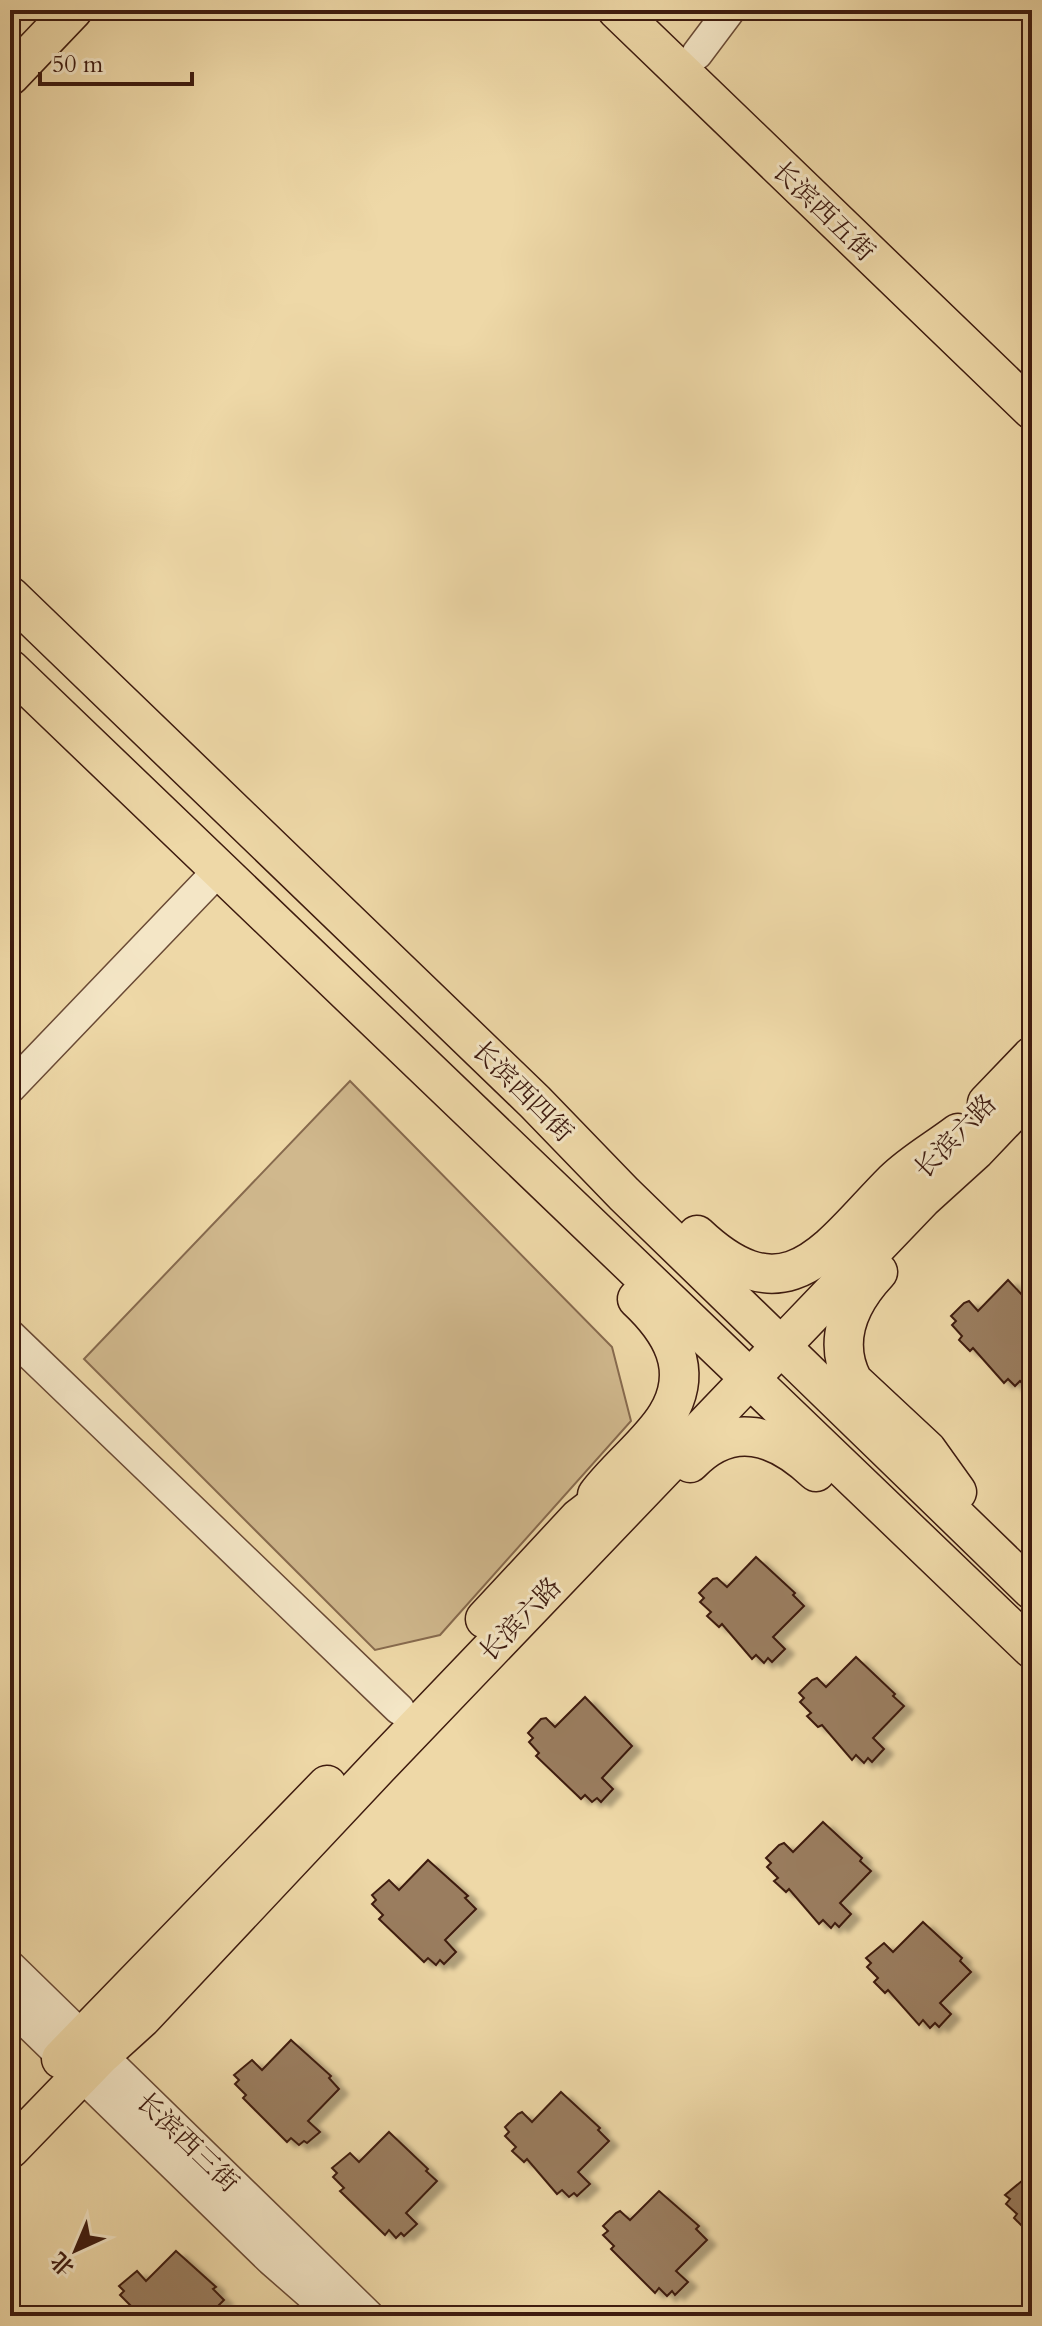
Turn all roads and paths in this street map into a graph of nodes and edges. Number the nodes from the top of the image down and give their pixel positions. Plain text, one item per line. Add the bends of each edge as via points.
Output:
1 (73, 10) edge
2 (617, 10) edge
3 (652, 10) edge
4 (730, 10) edge
5 (697, 54) junction
6 (10, 76) edge
7 (1032, 377) edge
8 (1032, 410) edge
9 (10, 596) edge
10 (10, 669) edge
11 (219, 870) junction
12 (1032, 1056) edge
13 (10, 1088) edge
14 (1032, 1091) edge
15 (535, 1102) junction
16 (967, 1142) junction
17 (519, 1161) junction
18 (10, 1335) edge
19 (774, 1341) junction
20 (744, 1372) junction
21 (894, 1519) junction
22 (589, 1528) junction
23 (1029, 1587) edge
24 (1032, 1649) edge
25 (399, 1709) junction
26 (10, 1966) edge
27 (10, 2006) edge
28 (81, 2057) junction
29 (10, 2112) edge
30 (10, 2149) edge
31 (335, 2316) edge
32 (369, 2316) edge

1 - 6 main road
2 - 8 main road, 长滨西五街
3 - 5 main road, 长滨西五街
4 - 5 street
5 - 7 main road, 长滨西五街
9 - 15 main road, 长滨西四街
10 - 11 main road, 长滨西四街
11 - 13 street
11 - 17 main road, 长滨西四街
12 - 16 main road, 长滨六路
14 - 16 main road, 长滨六路
15 - 16 main road via 619,1161 719,1255 742,1269 770,1273 809,1266 898,1177
15 - 19 main road, 长滨西四街
16 - 19 main road, 长滨六路 via 922,1199
16 - 23 main road via 935,1212 855,1300 843,1350 853,1381 927,1450
17 - 20 main road, 长滨西四街 via 578,1210
17 - 22 main road via 562,1227 670,1334 677,1358 677,1383 667,1416 611,1475
18 - 25 street
19 - 20 main road, 长滨六路
19 - 23 main road, 长滨西四街
20 - 21 main road, 长滨西四街
20 - 22 main road, 长滨六路 via 622,1486
21 - 22 main road via 823,1478 782,1443 742,1437 708,1446 645,1510
21 - 24 main road, 长滨西四街
22 - 25 main road, 长滨六路
22 - 28 main road, 长滨六路 via 379,1766 142,2018
25 - 28 main road, 长滨六路
26 - 28 street, 长滨西三街
27 - 28 street, 长滨西三街
28 - 29 main road, 长滨六路
28 - 30 main road, 长滨六路
28 - 31 street, 长滨西三街 via 271,2260
28 - 32 street, 长滨西三街

